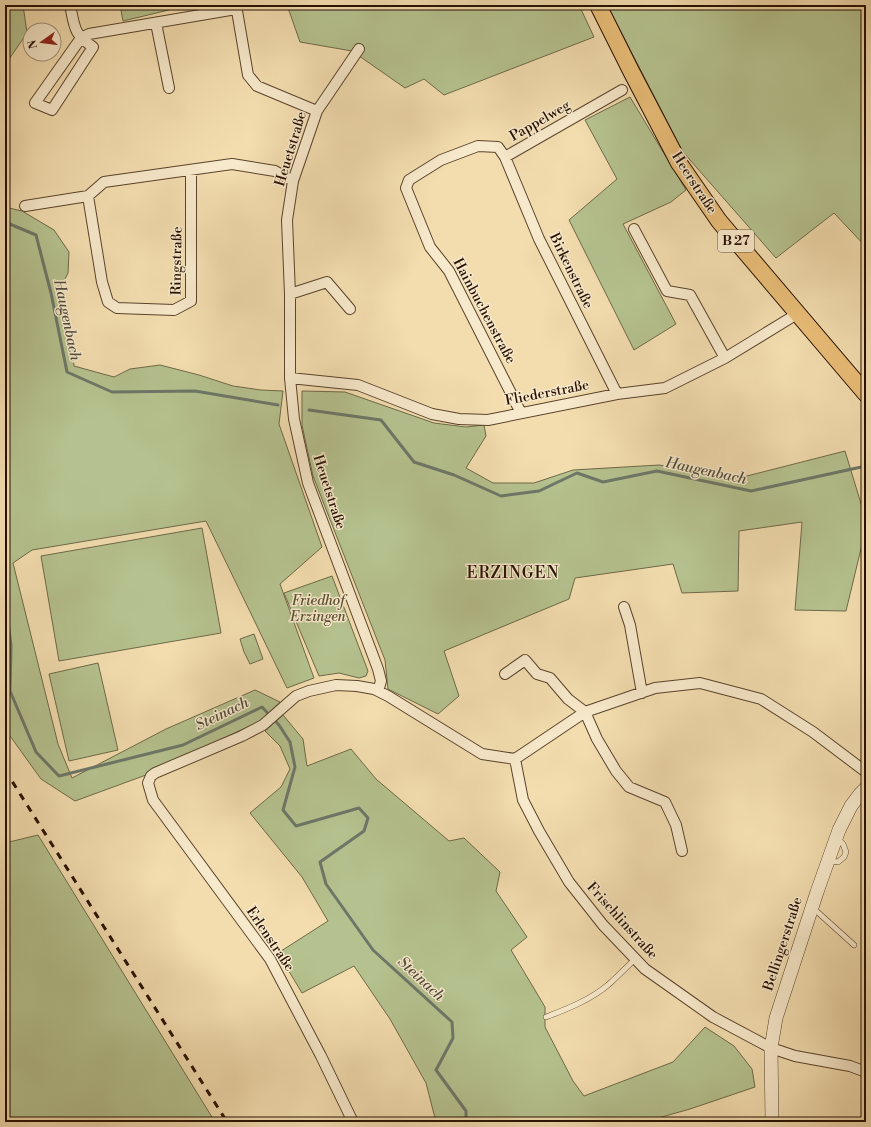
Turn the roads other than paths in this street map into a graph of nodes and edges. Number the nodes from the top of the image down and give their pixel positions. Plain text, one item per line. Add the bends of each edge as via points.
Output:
1 (70, 5) edge
2 (598, 5) edge
3 (236, 7) edge
4 (156, 23) junction
5 (81, 38) junction
6 (359, 50) dead end
7 (169, 88) dead end
8 (622, 90) dead end
9 (317, 111) junction
10 (505, 157) junction
11 (191, 170) junction
12 (293, 180) junction
13 (409, 180) joint
14 (88, 196) junction
15 (25, 206) dead end
16 (634, 229) dead end
17 (290, 294) junction
18 (350, 308) dead end
19 (797, 314) junction
20 (725, 358) junction
21 (290, 378) junction
22 (617, 394) junction
23 (866, 394) edge
24 (521, 413) junction
25 (624, 607) dead end
26 (506, 674) dead end
27 (378, 691) junction
28 (642, 693) junction
29 (585, 712) junction
30 (515, 759) junction
31 (866, 772) edge
32 (866, 788) edge
33 (682, 851) dead end
34 (812, 908) junction
35 (854, 945) dead end
36 (635, 959) junction
37 (546, 1017) dead end
38 (771, 1048) junction
39 (866, 1072) edge
40 (353, 1122) edge
41 (772, 1122) edge

1 - 5 street via 75,29
2 - 19 main road, Heerstraße / B 27 via 679,163 714,214
3 - 4 street
3 - 9 street via 248,75 257,86
4 - 5 street via 89,34
4 - 7 street
5 - 5 street via 40,96 35,103 52,110 93,47
6 - 9 street, Heuetstraße
8 - 10 street, Pappelweg
9 - 12 street, Heuetstraße
10 - 13 street, Pappelweg via 498,147 478,146 441,160
10 - 22 street, Birkenstraße via 539,239
11 - 12 street via 232,164 275,171
11 - 14 street via 104,182
11 - 14 street, Ringstraße via 192,302 174,310 117,308 108,302 102,282
12 - 17 street, Heuetstraße via 287,220
13 - 24 street, Hainbuchenstraße via 406,188 430,248 449,271
14 - 15 street
16 - 20 street via 667,291 690,294
17 - 18 street via 327,282
17 - 21 street, Heuetstraße
19 - 20 street, Fliederstraße
19 - 23 main road, Heerstraße / B 27
20 - 22 street, Fliederstraße via 665,388
21 - 24 street, Fliederstraße via 358,385 432,414 459,419 488,420
21 - 27 street, Heuetstraße via 294,419 308,484 378,669
22 - 24 street, Fliederstraße
25 - 28 street via 630,625
26 - 29 street via 524,660 537,674 550,678 568,700
27 - 30 street via 482,754
27 - 40 street, Erlenstraße via 336,685 296,696 263,725 155,773 148,783 153,800 270,959
28 - 29 street
28 - 31 street via 655,688 700,683 761,699 813,732
29 - 30 street
29 - 33 street via 616,771 630,787 665,802 676,825
30 - 36 street, Frischlinstraße via 523,800 569,882 603,925
32 - 34 street, Bellingerstraße via 851,806 836,838
34 - 35 lane
34 - 38 street, Bellingerstraße via 776,1018
36 - 37 lane via 607,986 573,1006
36 - 38 street, Frischlinstraße via 645,969 713,1017
38 - 39 street, Frischlinstraße
38 - 41 street, Bellingerstraße

